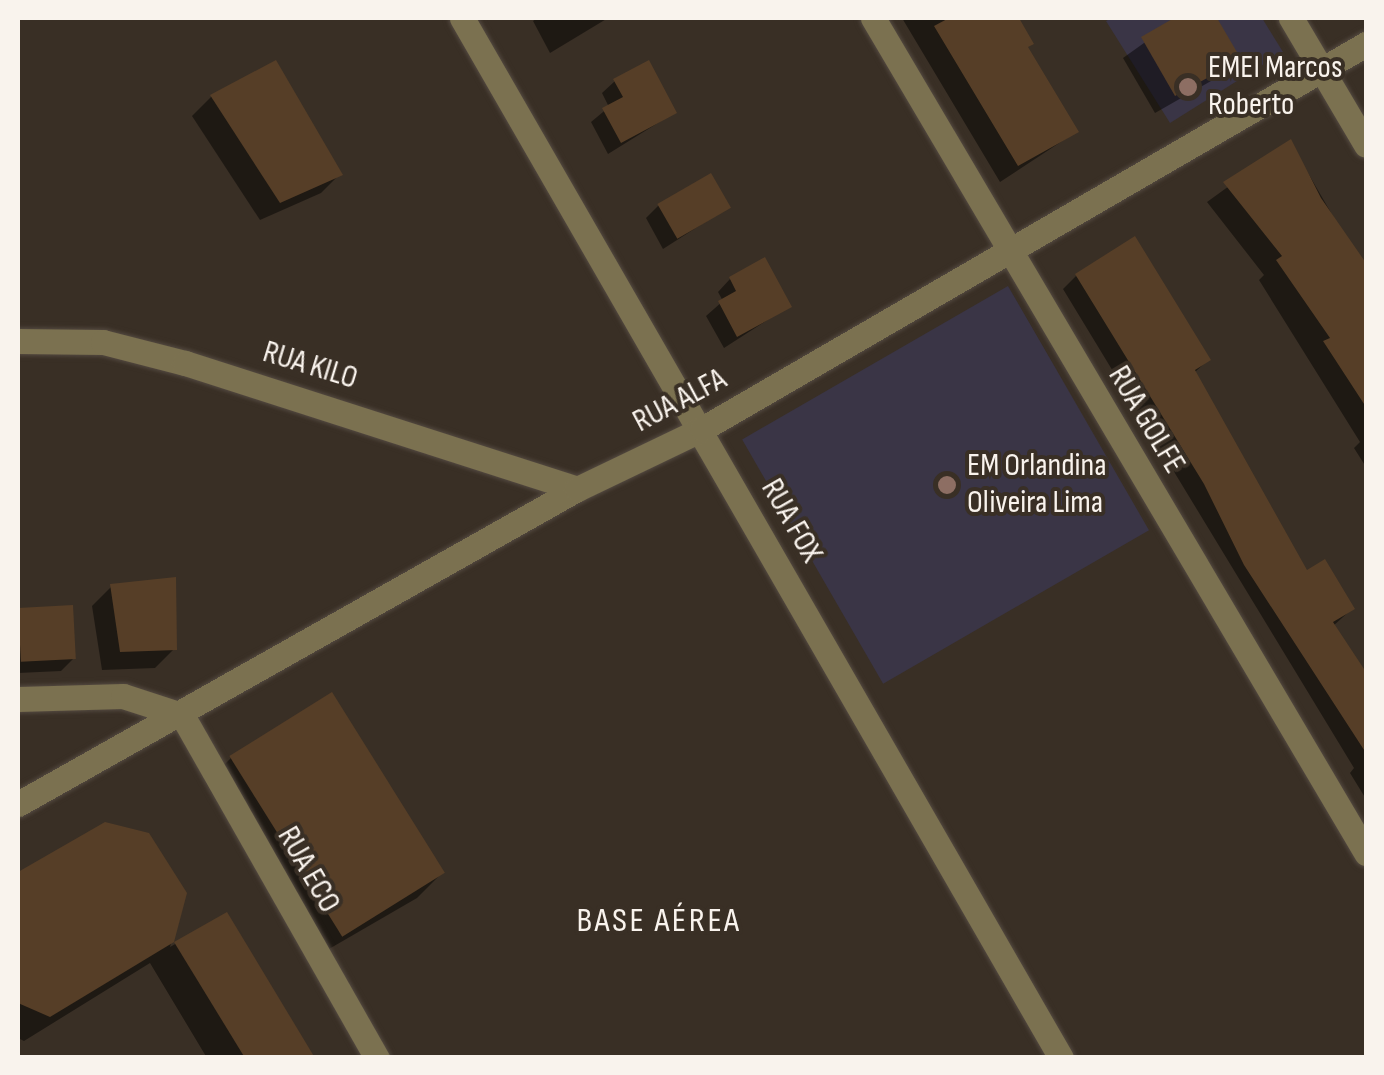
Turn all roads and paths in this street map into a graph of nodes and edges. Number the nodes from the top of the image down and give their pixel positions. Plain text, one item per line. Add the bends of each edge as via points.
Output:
1 (462, 18) edge
2 (874, 18) edge
3 (1291, 18) edge
4 (1366, 44) edge
5 (1321, 69) junction
6 (1366, 145) edge
7 (1008, 251) junction
8 (18, 340) edge
9 (702, 430) junction
10 (577, 489) junction
11 (18, 699) edge
12 (182, 715) junction
13 (18, 804) edge
14 (1366, 853) edge
15 (377, 1058) edge
16 (1061, 1058) edge

1 - 9 street, RUA FOX
2 - 7 street, RUA GOLFE
3 - 5 street
4 - 5 street, RUA ALFA
5 - 6 street
5 - 7 street, RUA ALFA
7 - 9 street, RUA ALFA
7 - 14 street, RUA GOLFE
8 - 10 street, RUA KILO via 103,342 185,363
9 - 10 street, RUA ALFA
9 - 16 street, RUA FOX
10 - 12 street, RUA ALFA
11 - 12 street via 123,696
12 - 13 street, RUA ALFA
12 - 15 street, RUA ECO

